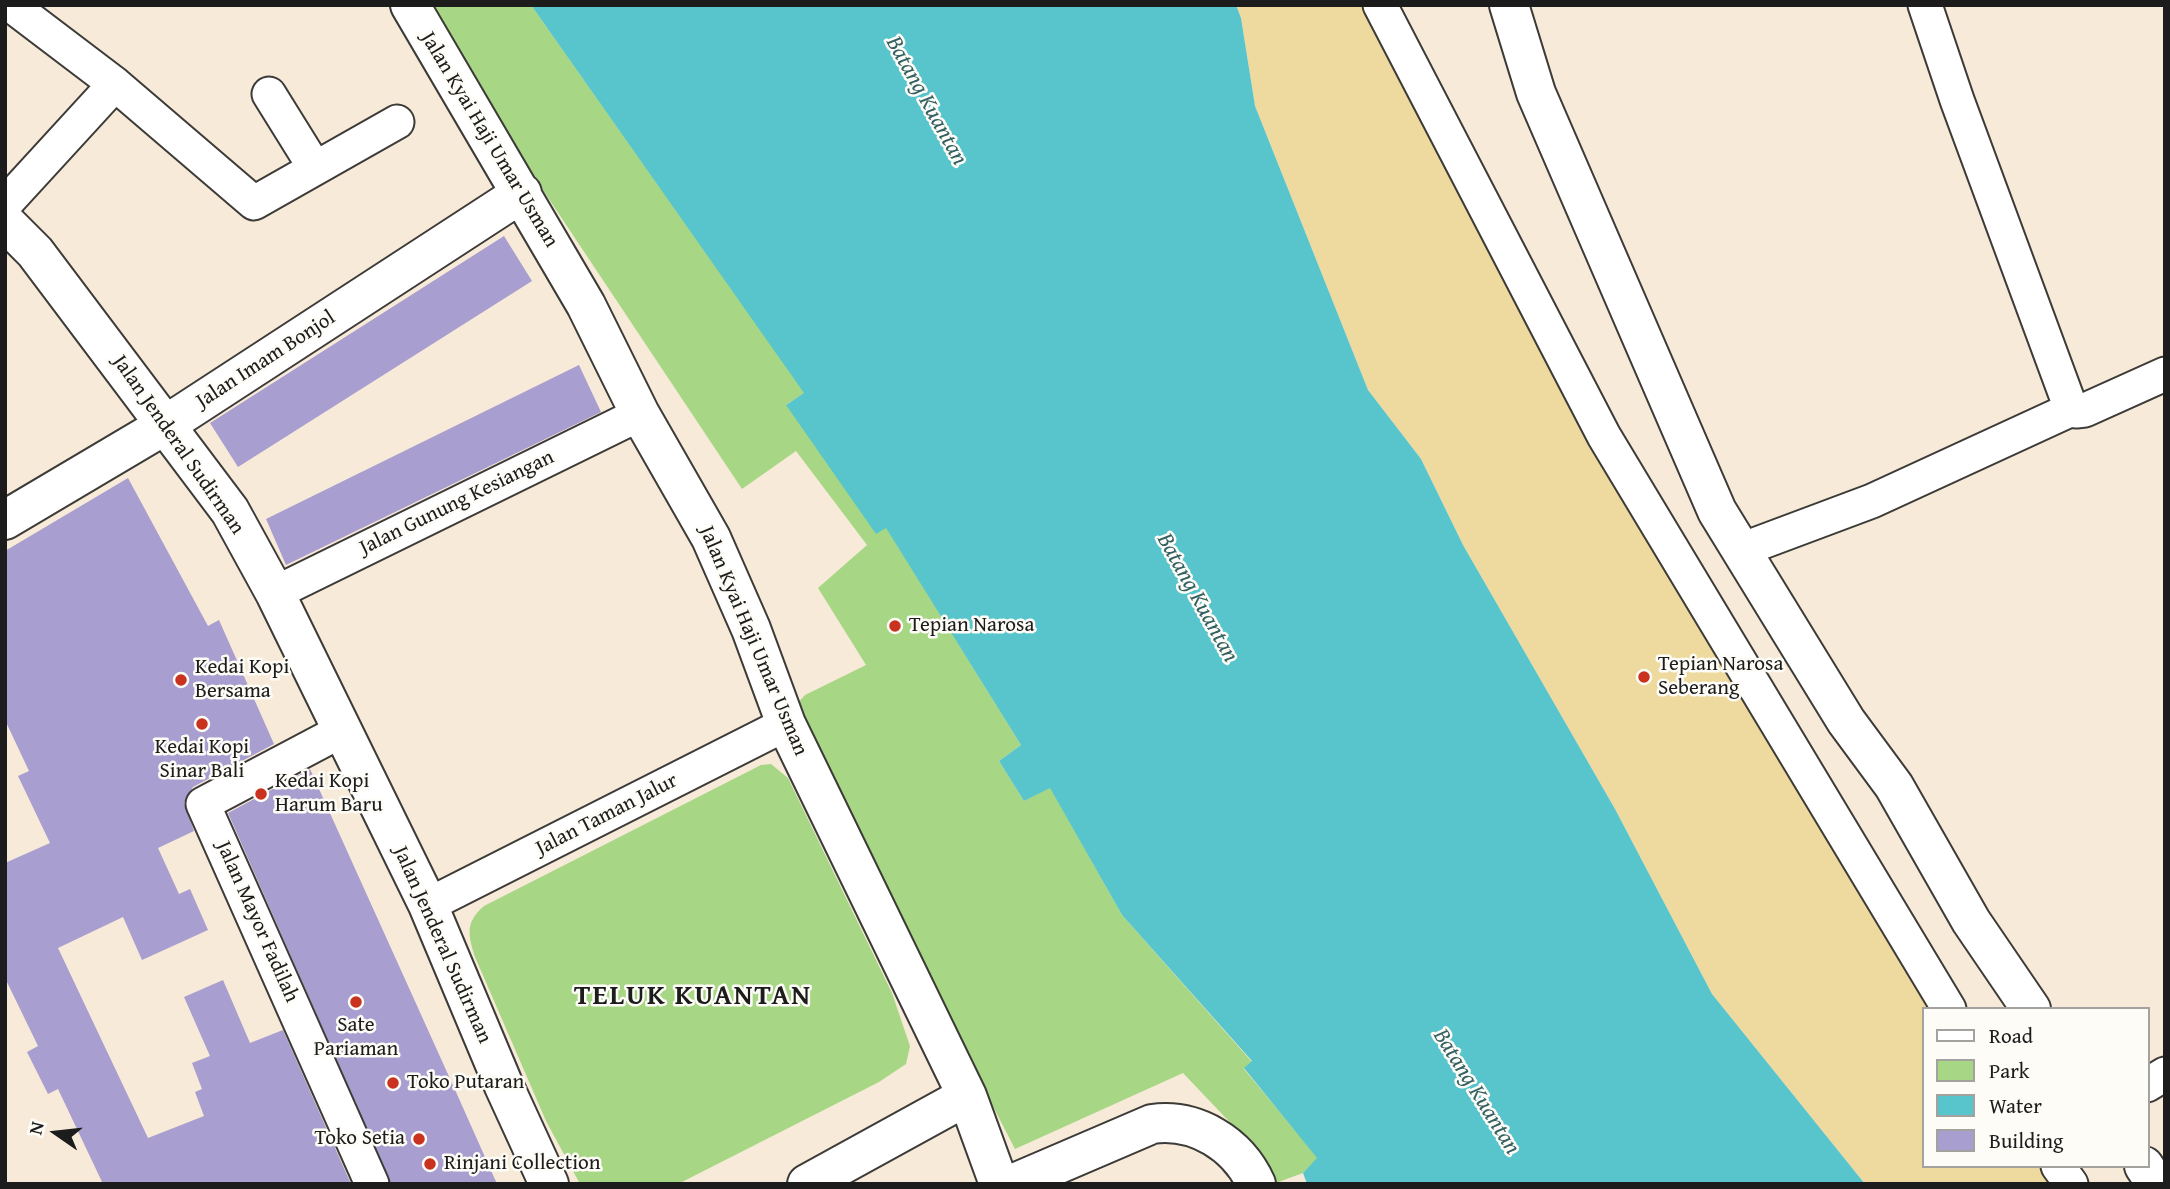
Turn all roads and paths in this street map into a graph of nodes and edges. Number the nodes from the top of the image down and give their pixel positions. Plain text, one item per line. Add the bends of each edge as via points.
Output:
1 (410, 5) edge
2 (1380, 5) edge
3 (1509, 5) edge
4 (1925, 5) edge
5 (24, 8) edge
6 (115, 84) junction
7 (269, 93) dead end
8 (397, 122) dead end
9 (315, 168) junction
10 (522, 193) junction
11 (5, 204) edge
12 (5, 222) edge
13 (2165, 374) edge
14 (2072, 409) junction
15 (640, 414) junction
16 (167, 424) junction
17 (5, 520) edge
18 (1741, 550) junction
19 (275, 593) junction
20 (786, 724) junction
21 (341, 731) junction
22 (428, 905) junction
23 (1948, 1007) edge
24 (2030, 1007) edge
25 (2165, 1074) edge
26 (2149, 1084) edge
27 (967, 1096) junction
28 (2059, 1168) edge
29 (2145, 1168) edge
30 (372, 1184) edge
31 (549, 1184) edge
32 (807, 1184) edge
33 (999, 1184) edge
34 (1012, 1184) edge
35 (1256, 1184) edge
36 (2071, 1184) edge
37 (2156, 1184) edge

1 - 10 street, Jalan Kyai Haji Umar Usman
2 - 23 street via 1604,436
3 - 18 street via 1536,93 1717,511
4 - 14 street
5 - 6 street
6 - 9 street via 254,203
6 - 11 street
7 - 9 street
8 - 9 street
10 - 15 street, Jalan Kyai Haji Umar Usman via 586,305
10 - 16 street, Jalan Imam Bonjol
12 - 16 street, Jalan Jenderal Sudirman via 35,252
13 - 14 street via 2085,410
14 - 18 street via 1872,501
15 - 19 street, Jalan Gunung Kesiangan
15 - 20 street, Jalan Kyai Haji Umar Usman via 711,538
16 - 17 street, Jalan Imam Bonjol
16 - 19 street, Jalan Jenderal Sudirman via 230,511
18 - 24 street via 1846,721 1894,786 1971,921
19 - 21 street, Jalan Jenderal Sudirman
20 - 22 street, Jalan Taman Jalur
20 - 27 street, Jalan Kyai Haji Umar Usman
21 - 22 street, Jalan Jenderal Sudirman
21 - 30 street, Jalan Mayor Fadilah via 203,804
22 - 31 street, Jalan Jenderal Sudirman
25 - 26 street
27 - 32 street
27 - 33 street, Jalan Kyai Haji Umar Usman
28 - 36 street
29 - 37 street
34 - 35 street via 1152,1124 1172,1121 1214,1136 1249,1167

